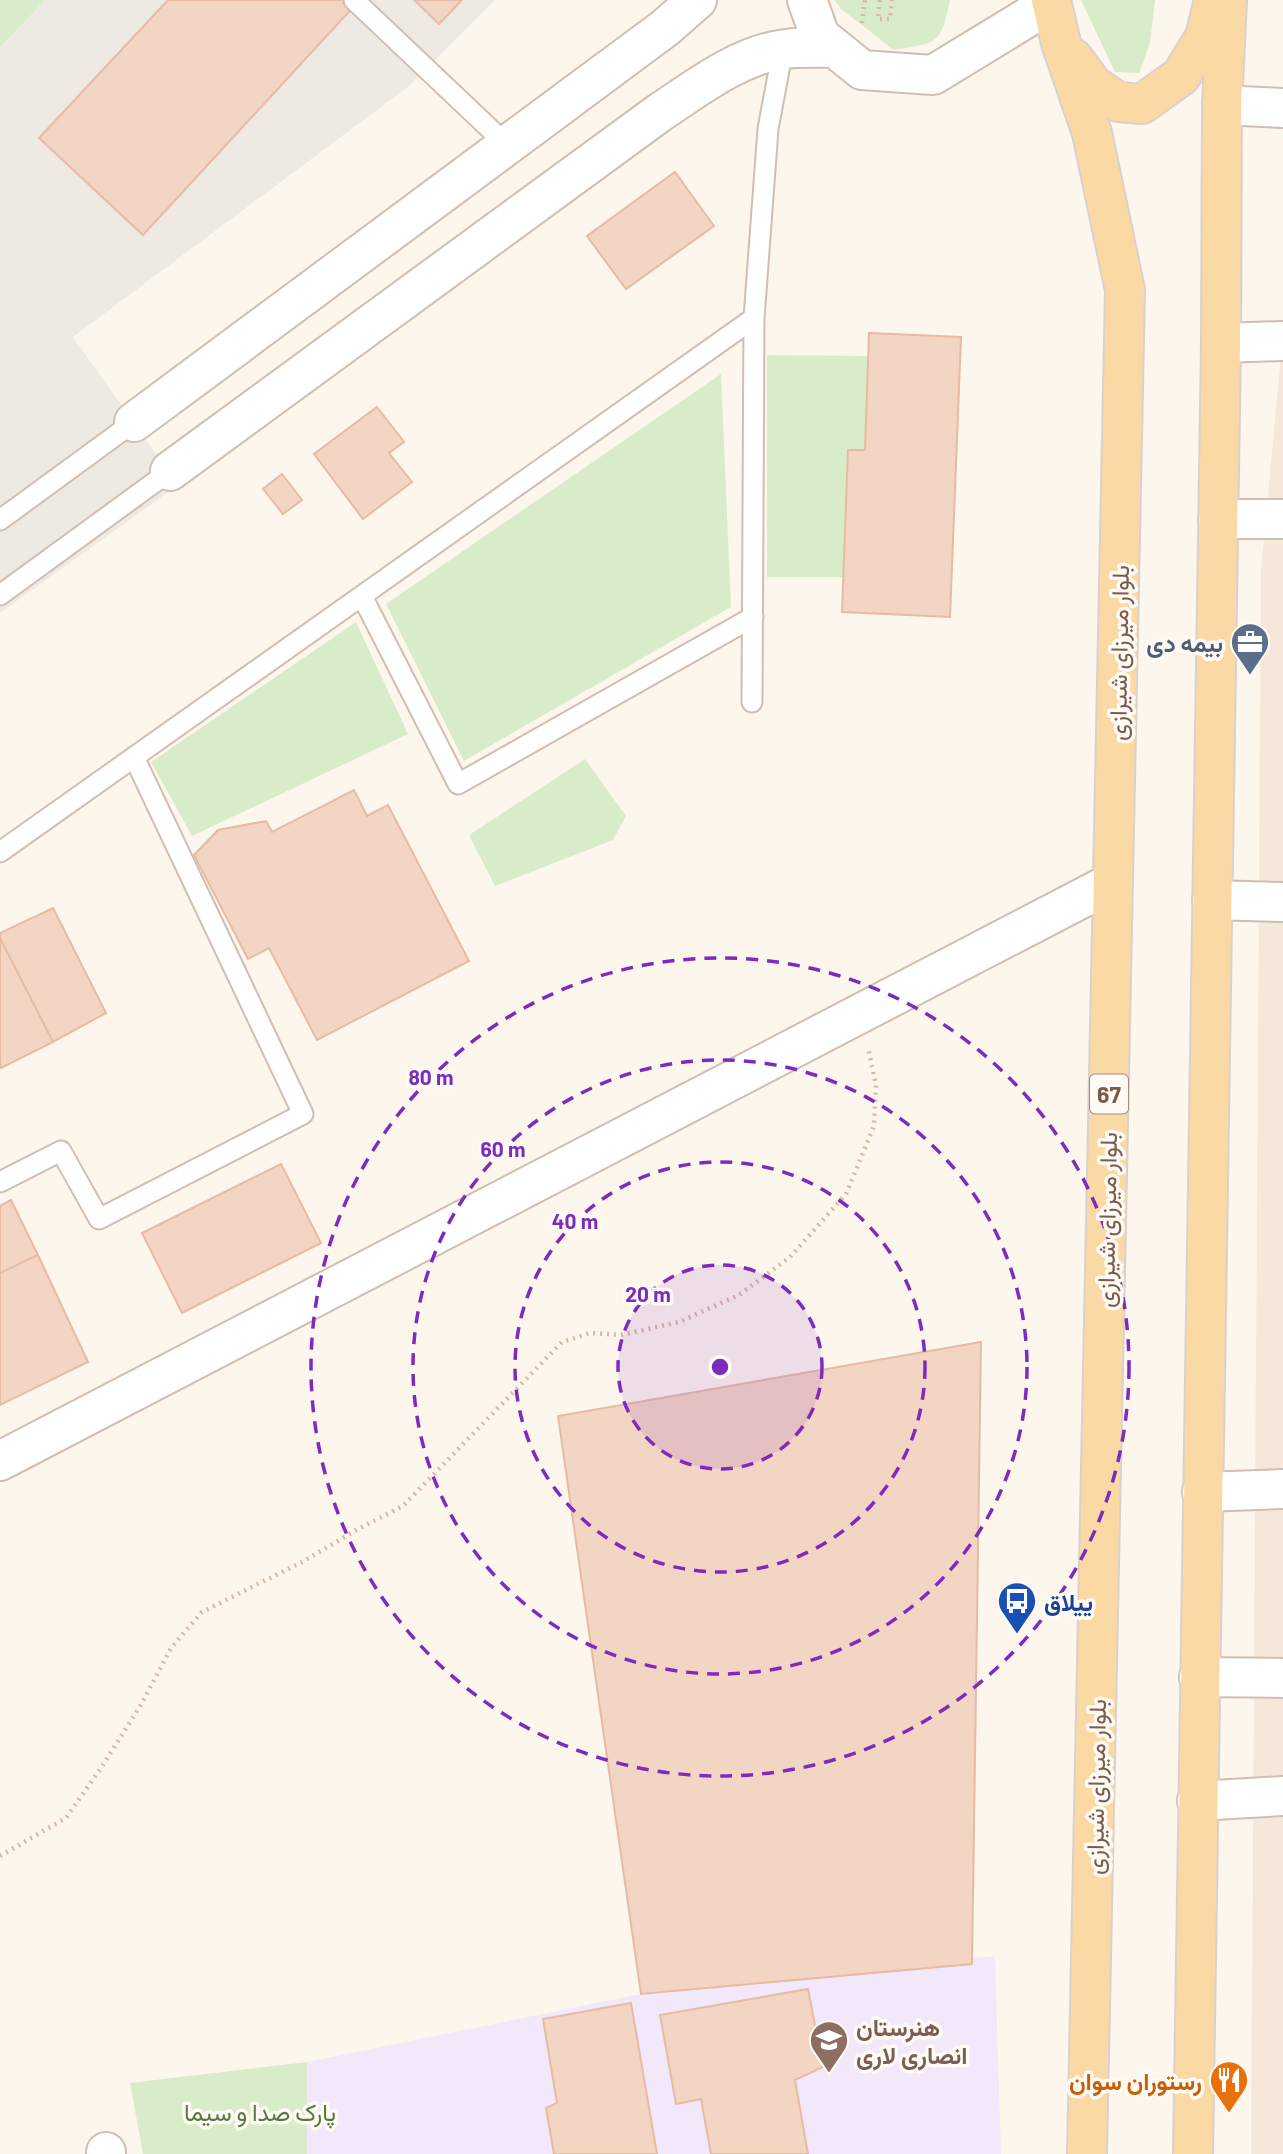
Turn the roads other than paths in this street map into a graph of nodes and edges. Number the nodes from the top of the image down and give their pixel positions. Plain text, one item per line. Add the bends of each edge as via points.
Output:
1 (354, 0) edge
2 (697, 0) edge
3 (807, 0) edge
4 (1214, 0) edge
5 (1227, 0) edge
6 (1051, 2) edge
7 (848, 37) junction
8 (1061, 43) junction
9 (783, 49) junction
10 (1222, 105) junction
11 (1283, 108) edge
12 (508, 145) junction
13 (754, 318) junction
14 (1283, 341) edge
15 (1221, 343) junction
16 (134, 422) joint
17 (170, 471) joint
18 (1218, 519) junction
19 (1283, 519) edge
20 (0, 520) edge
21 (0, 596) edge
22 (362, 596) junction
23 (753, 617) junction
24 (752, 702) dead end
25 (134, 757) junction
26 (0, 852) edge
27 (1113, 882) junction
28 (1212, 900) junction
29 (1283, 902) edge
30 (0, 1181) edge
31 (0, 1461) edge
32 (1283, 1489) edge
33 (1202, 1492) junction
34 (1199, 1677) junction
35 (1283, 1678) edge
36 (1283, 1796) edge
37 (1197, 1801) junction
38 (1087, 2154) edge
39 (1193, 2154) edge

1 - 12 lane
2 - 12 street
3 - 7 street via 820,36
4 - 8 main road via 1205,37 1181,76 1142,104 1118,102 1094,85
5 - 10 main road
6 - 7 street via 933,75 862,70
6 - 8 main road, 67
7 - 9 street
8 - 27 main road, بلوار میرزای شیرازی / 67 via 1092,133 1125,290
9 - 13 lane via 768,129
9 - 17 street via 743,62 659,113
10 - 11 street
10 - 15 main road
12 - 16 street
13 - 22 lane
13 - 23 lane
14 - 15 street
15 - 18 main road
16 - 20 lane
17 - 21 lane
18 - 19 street
18 - 28 main road
22 - 23 lane via 458,784
22 - 25 lane
23 - 24 lane
25 - 26 lane
25 - 30 lane via 303,1114 99,1219 61,1151
27 - 31 street
27 - 38 main road, بلوار میرزای شیرازی / 67
28 - 29 street
28 - 33 main road
32 - 33 street
33 - 34 main road
34 - 35 street
34 - 37 main road
36 - 37 street
37 - 39 main road

